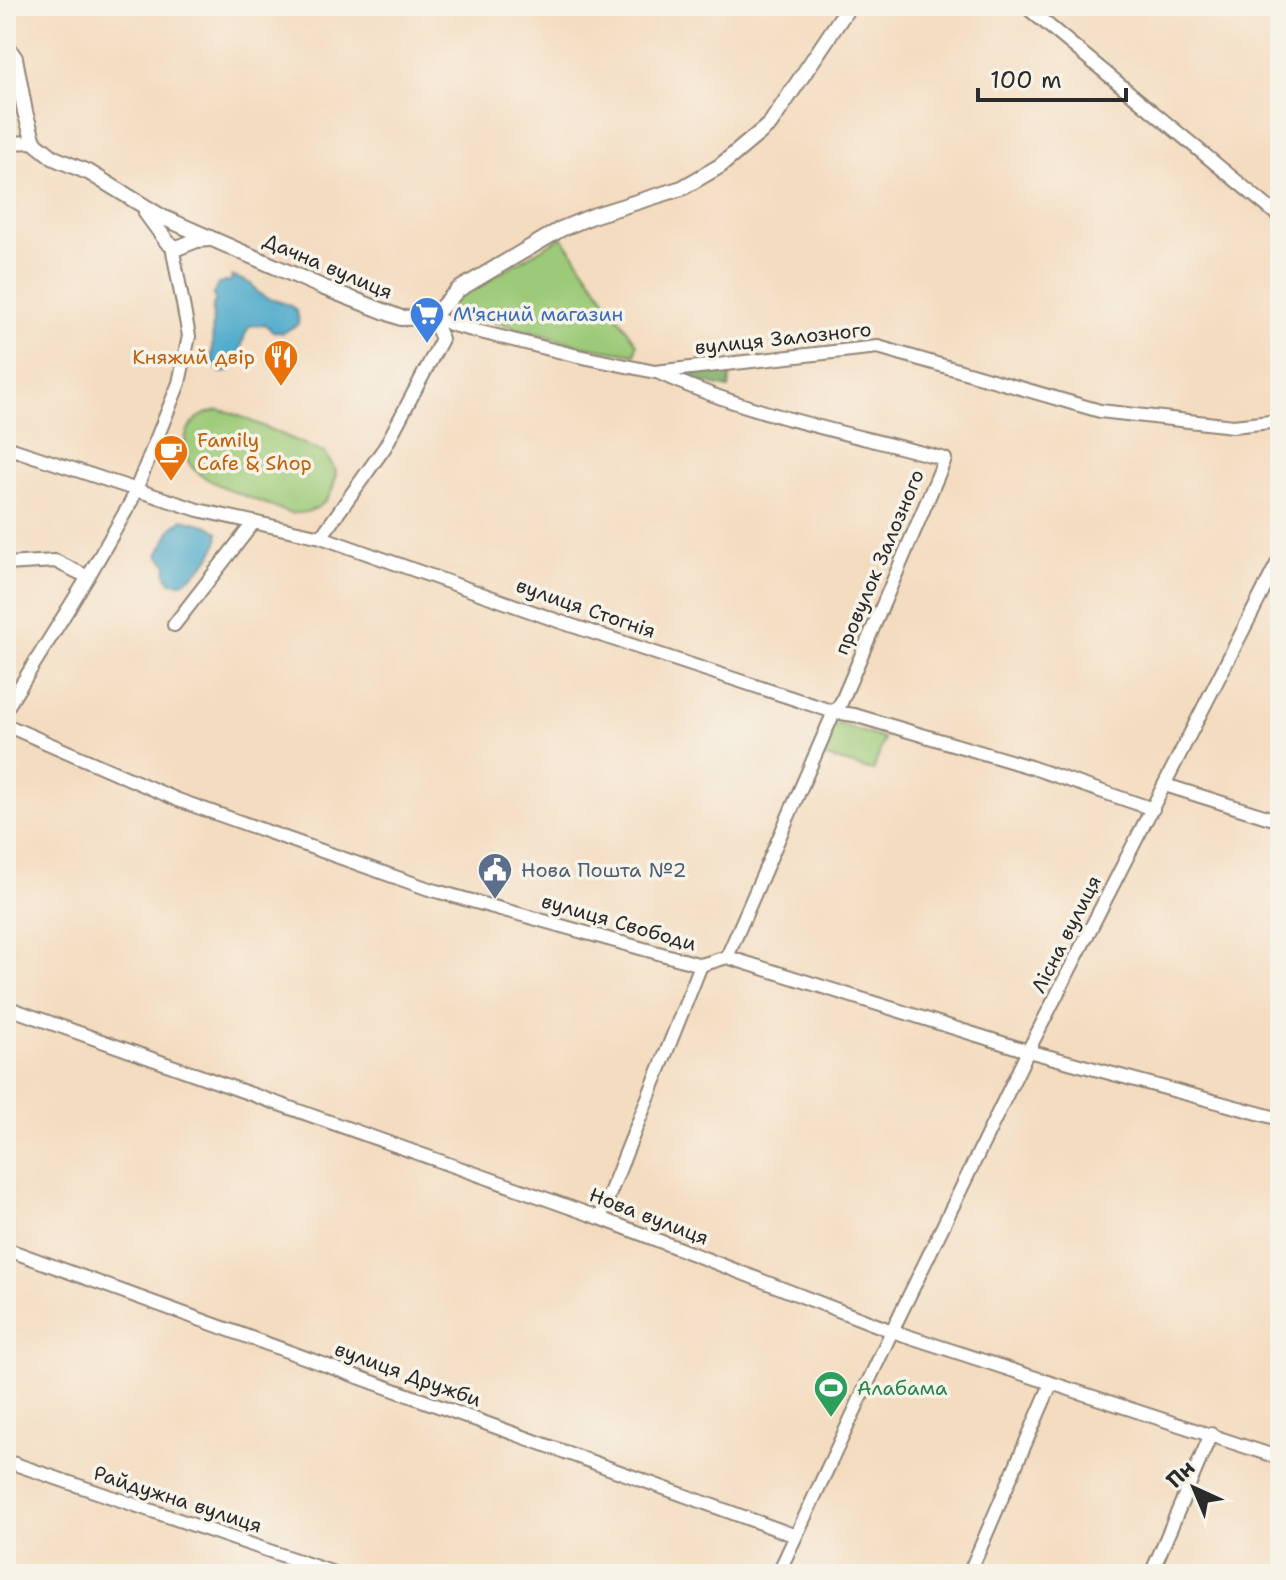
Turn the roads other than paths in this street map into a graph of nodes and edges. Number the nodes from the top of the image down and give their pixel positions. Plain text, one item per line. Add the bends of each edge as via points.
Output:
1 (849, 6) edge
2 (1025, 6) edge
3 (6, 45) edge
4 (34, 142) junction
5 (6, 143) edge
6 (141, 206) junction
7 (1280, 217) edge
8 (187, 235) junction
9 (169, 242) junction
10 (178, 268) junction
11 (432, 317) junction
12 (655, 372) junction
13 (1280, 421) edge
14 (6, 447) edge
15 (137, 489) junction
16 (254, 522) junction
17 (321, 537) junction
18 (1280, 558) edge
19 (6, 564) edge
20 (88, 577) junction
21 (174, 625) dead end
22 (6, 709) edge
23 (834, 712) junction
24 (6, 725) edge
25 (1165, 785) junction
26 (1153, 809) junction
27 (1280, 821) edge
28 (727, 957) junction
29 (701, 965) junction
30 (6, 1007) edge
31 (1028, 1051) junction
32 (1280, 1119) edge
33 (600, 1218) junction
34 (6, 1249) edge
35 (892, 1331) junction
36 (1051, 1384) junction
37 (1211, 1434) junction
38 (1280, 1458) edge
39 (6, 1461) edge
40 (796, 1536) junction
41 (337, 1574) edge
42 (778, 1574) edge
43 (969, 1574) edge
44 (1151, 1574) edge

1 - 11 street via 770,124 720,166 682,188 561,229 458,290
2 - 7 street
3 - 4 street via 15,58
4 - 5 street
4 - 6 street
6 - 8 street
6 - 9 street
8 - 9 street via 183,248
8 - 9 street via 169,229
8 - 10 street
8 - 11 street, Дачна вулиця via 211,238 401,318
9 - 10 street
10 - 15 street via 189,336 179,383
11 - 12 street, вулиця Залозного
11 - 17 street via 442,339 385,447
12 - 13 street, вулиця Залозного via 878,347 1100,411 1233,426
12 - 23 street, провулок Залозного via 773,413 945,459
14 - 15 street, вулиця Стогнія
15 - 16 street, вулиця Стогнія
15 - 20 street
16 - 17 street, вулиця Стогнія
16 - 21 street
17 - 23 street, вулиця Стогнія
18 - 25 street, Лісна вулиця
19 - 20 street via 55,561
20 - 22 street
23 - 26 street, вулиця Стогнія via 1030,767
23 - 28 street, провулок Залозного
24 - 29 street, вулиця Свободи via 178,800 429,889
25 - 26 street, Лісна вулиця
25 - 27 street
26 - 31 street, Лісна вулиця
28 - 29 street, вулиця Свободи
28 - 31 street
29 - 33 street
30 - 33 street, Нова вулиця
31 - 32 street
31 - 35 street, Лісна вулиця
33 - 35 street, Нова вулиця
34 - 40 street, вулиця Дружби
35 - 36 street, Нова вулиця
35 - 40 street, Лісна вулиця
36 - 37 street, Нова вулиця
36 - 43 street
37 - 38 street, Нова вулиця
37 - 44 street
39 - 41 street, Райдужна вулиця
40 - 42 street, Лісна вулиця

